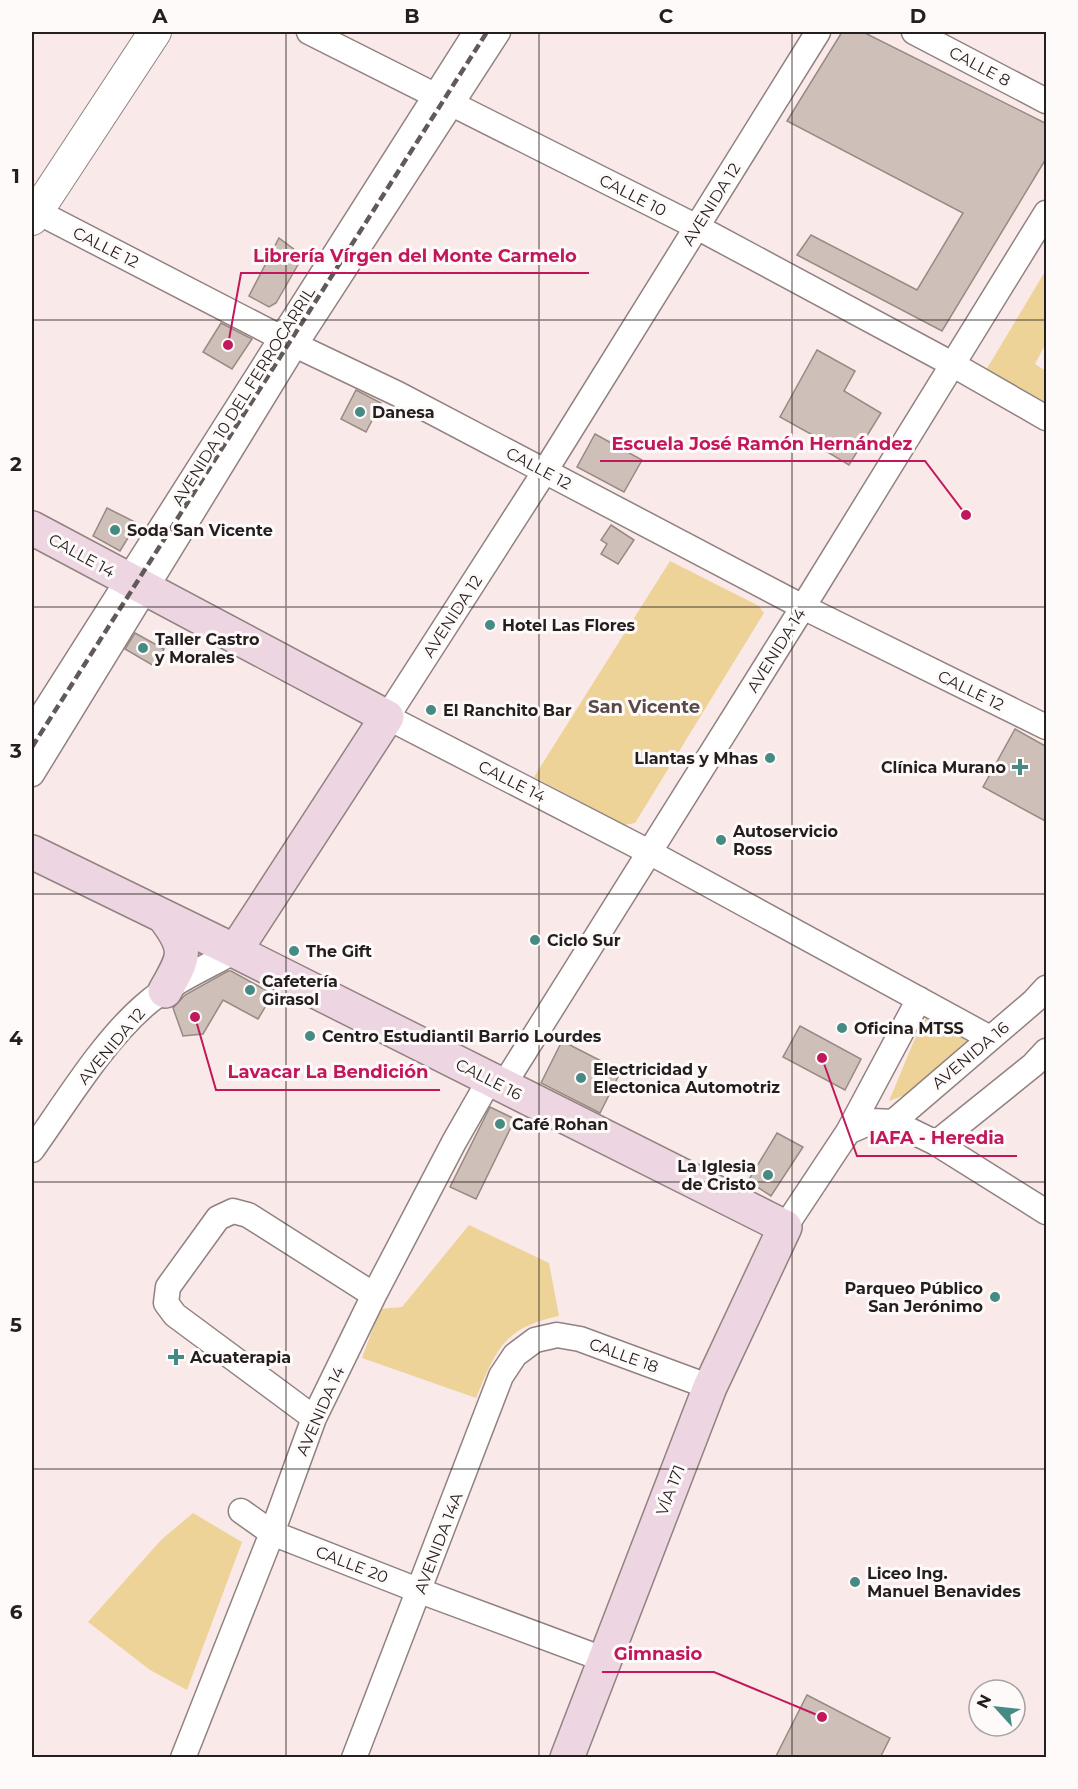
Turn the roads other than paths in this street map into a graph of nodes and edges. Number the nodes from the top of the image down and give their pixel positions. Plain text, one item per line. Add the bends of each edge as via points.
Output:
1 (154, 32) edge
2 (309, 32) edge
3 (476, 32) edge
4 (498, 32) edge
5 (818, 32) edge
6 (914, 32) edge
7 (444, 100) junction
8 (1047, 101) edge
9 (33, 213) edge
10 (1047, 213) edge
11 (697, 227) junction
12 (288, 342) junction
13 (952, 364) junction
14 (1047, 418) edge
15 (545, 471) junction
16 (32, 528) edge
17 (136, 583) junction
18 (803, 607) junction
19 (387, 717) junction
20 (1047, 727) edge
21 (32, 731) edge
22 (32, 774) edge
23 (32, 852) edge
24 (649, 852) junction
25 (164, 917) junction
26 (235, 951) junction
27 (1047, 988) edge
28 (165, 991) junction
29 (919, 999) junction
30 (990, 1038) junction
31 (1047, 1051) edge
32 (496, 1082) junction
33 (893, 1122) junction
34 (848, 1132) junction
35 (936, 1143) junction
36 (32, 1150) edge
37 (1047, 1212) edge
38 (785, 1227) junction
39 (374, 1295) junction
40 (535, 1340) joint
41 (710, 1387) junction
42 (314, 1418) junction
43 (241, 1511) dead end
44 (272, 1533) junction
45 (420, 1591) junction
46 (603, 1659) junction
47 (183, 1758) edge
48 (354, 1758) edge
49 (567, 1758) edge

1 - 9 street
2 - 7 street, CALLE 10
3 - 7 street, AVENIDA 10 DEL FERROCARRIL
4 - 7 street, AVENIDA 10 DEL FERROCARRIL
5 - 11 street, AVENIDA 12
6 - 8 street, CALLE 8
7 - 11 street, CALLE 10
7 - 12 street, AVENIDA 10 DEL FERROCARRIL
9 - 12 street, CALLE 12
10 - 13 street, AVENIDA 14
11 - 13 street, CALLE 10
11 - 15 street, AVENIDA 12
12 - 15 street, CALLE 12
12 - 17 street, AVENIDA 10 DEL FERROCARRIL
13 - 14 street, CALLE 10
13 - 18 street, AVENIDA 14
15 - 18 street, CALLE 12
15 - 19 street, AVENIDA 12
16 - 17 main road, CALLE 14
17 - 19 main road, CALLE 14
17 - 21 street, AVENIDA 10 DEL FERROCARRIL
17 - 22 street, AVENIDA 10 DEL FERROCARRIL
18 - 20 street, CALLE 12
18 - 24 street, AVENIDA 14
19 - 24 street, CALLE 14
19 - 26 main road, AVENIDA 12
23 - 25 main road, CALLE 16
24 - 29 street, CALLE 14
24 - 32 street, AVENIDA 14
25 - 26 main road, CALLE 16
25 - 28 main road via 182,946 178,969
26 - 28 street, AVENIDA 12
26 - 32 main road, CALLE 16
27 - 30 street, AVENIDA 16
28 - 36 street, AVENIDA 12 via 128,1021 106,1047
29 - 30 street, CALLE 14
29 - 34 street
30 - 33 street, AVENIDA 16
31 - 35 street
32 - 38 main road, CALLE 16
32 - 39 street, AVENIDA 14 via 454,1142
33 - 34 street via 873,1121
33 - 35 street
34 - 38 street
35 - 37 street
38 - 41 main road, VÍA 171
39 - 42 street, AVENIDA 14
39 - 42 street via 248,1215 233,1211 218,1218 168,1287 166,1303 175,1315
40 - 41 street, CALLE 18 via 557,1335 580,1339
40 - 45 street, AVENIDA 14A via 515,1355 501,1376
41 - 46 main road, VÍA 171
42 - 44 street, AVENIDA 14
43 - 44 street, CALLE 20
44 - 45 street, CALLE 20
44 - 47 street, AVENIDA 14
45 - 46 street, CALLE 20
45 - 48 street, AVENIDA 14A
46 - 49 main road, VÍA 171

